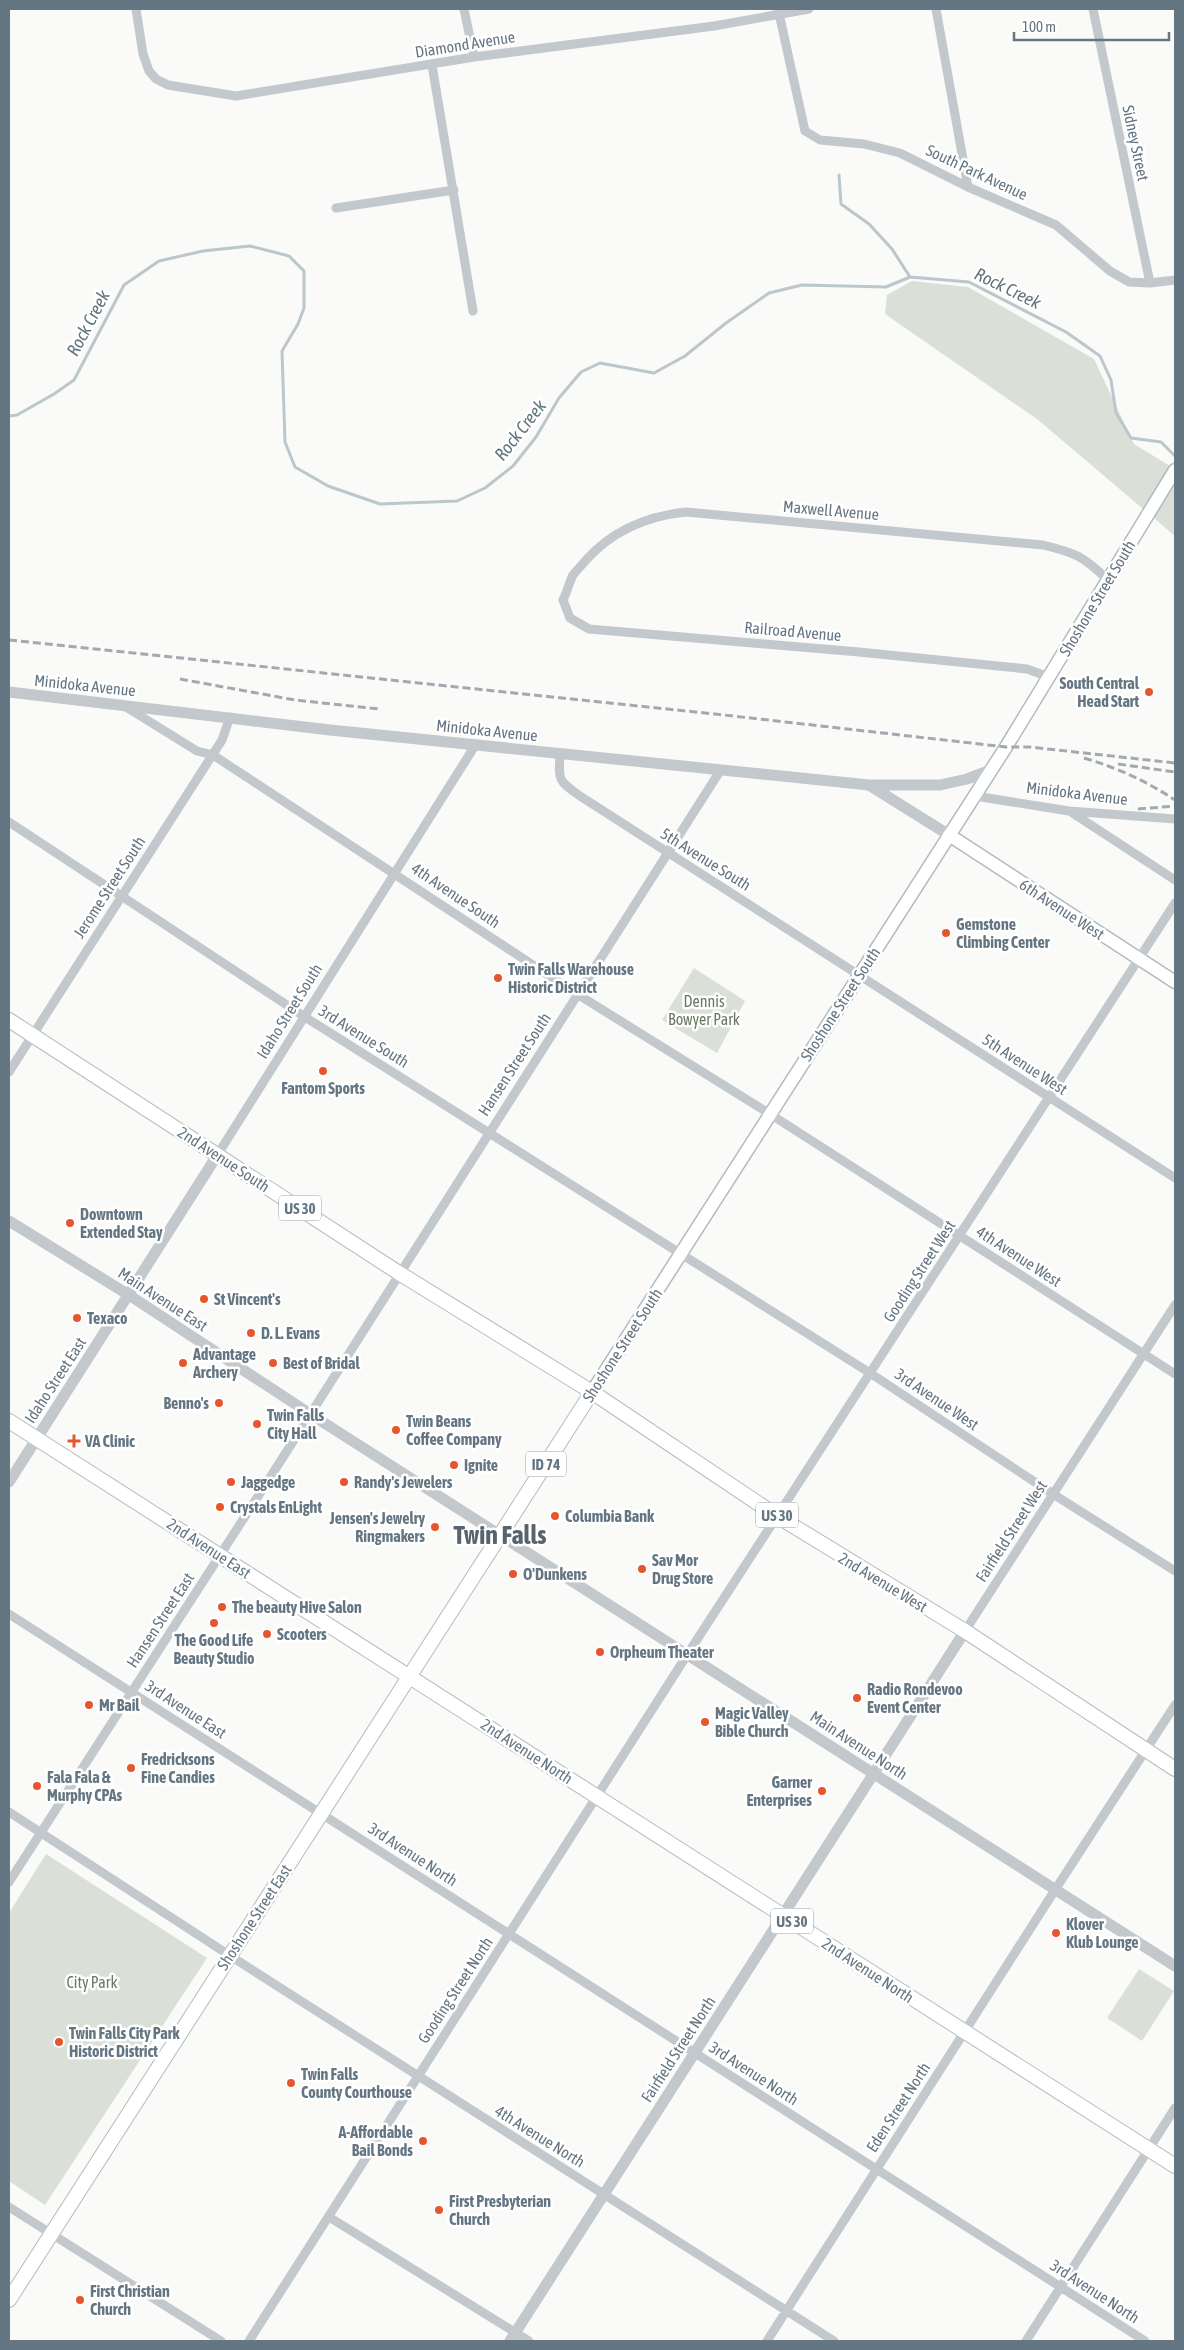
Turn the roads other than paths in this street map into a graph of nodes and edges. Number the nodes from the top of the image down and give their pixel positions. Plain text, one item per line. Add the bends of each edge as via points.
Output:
1 (136, 9) edge
2 (464, 9) edge
3 (809, 9) edge
4 (936, 9) edge
5 (1093, 9) edge
6 (778, 12) edge
7 (474, 57) junction
8 (432, 65) junction
9 (968, 187) junction
10 (454, 190) junction
11 (336, 208) dead end
12 (1175, 280) edge
13 (1150, 283) junction
14 (473, 311) dead end
15 (1175, 470) edge
16 (1110, 576) junction
17 (569, 586) joint
18 (1049, 677) junction
19 (9, 692) edge
20 (124, 705) junction
21 (230, 717) junction
22 (476, 744) junction
23 (560, 754) junction
24 (213, 755) junction
25 (991, 770) junction
26 (720, 772) junction
27 (869, 785) junction
28 (974, 796) junction
29 (1069, 811) junction
30 (1175, 819) edge
31 (9, 822) edge
32 (949, 835) junction
33 (668, 853) junction
34 (396, 873) junction
35 (1175, 880) edge
36 (121, 896) junction
37 (1175, 904) edge
38 (1139, 959) junction
39 (859, 974) junction
40 (1175, 982) edge
41 (577, 994) junction
42 (305, 1017) junction
43 (9, 1020) edge
44 (32, 1035) junction
45 (9, 1072) edge
46 (1050, 1097) junction
47 (770, 1114) junction
48 (490, 1131) junction
49 (218, 1154) junction
50 (1175, 1178) edge
51 (9, 1221) edge
52 (959, 1236) junction
53 (681, 1253) junction
54 (399, 1273) junction
55 (128, 1295) junction
56 (1175, 1305) edge
57 (1144, 1354) junction
58 (870, 1373) junction
59 (1175, 1374) edge
60 (592, 1392) junction
61 (310, 1414) junction
62 (9, 1421) edge
63 (37, 1438) junction
64 (9, 1482) edge
65 (1053, 1494) junction
66 (778, 1516) junction
67 (500, 1536) junction
68 (220, 1555) junction
69 (1175, 1571) edge
70 (9, 1614) edge
71 (965, 1631) junction
72 (687, 1655) junction
73 (409, 1676) junction
74 (131, 1692) junction
75 (1175, 1705) edge
76 (1146, 1750) junction
77 (1175, 1769) edge
78 (874, 1774) junction
79 (597, 1796) junction
80 (9, 1812) edge
81 (322, 1813) junction
82 (40, 1833) junction
83 (9, 1882) edge
84 (1055, 1890) junction
85 (783, 1915) junction
86 (509, 1934) junction
87 (230, 1956) junction
88 (1175, 1966) edge
89 (964, 2031) junction
90 (695, 2053) junction
91 (418, 2076) junction
92 (1175, 2108) edge
93 (1149, 2149) junction
94 (1175, 2166) edge
95 (876, 2169) junction
96 (604, 2194) junction
97 (9, 2207) edge
98 (329, 2217) junction
99 (51, 2234) junction
100 (1060, 2287) junction
101 (9, 2300) edge
102 (786, 2311) junction
103 (512, 2337) edge
104 (222, 2341) edge
105 (249, 2341) edge
106 (529, 2341) edge
107 (767, 2341) edge
108 (834, 2341) edge
109 (1026, 2341) edge
110 (1145, 2341) edge

1 - 8 street, Diamond Avenue via 149,71 168,85 236,96
2 - 7 street
3 - 6 street, Diamond Avenue
4 - 9 street
5 - 13 street, Sidney Street
6 - 7 street, Diamond Avenue via 714,26
6 - 9 street, South Park Avenue via 805,131 820,140 864,144 900,153
7 - 8 street, Diamond Avenue
8 - 10 street
9 - 13 street, South Park Avenue via 1056,225 1110,271 1129,282
10 - 11 street
10 - 14 street
12 - 13 street, South Park Avenue
15 - 16 main road, Shoshone Street South / ID 74
16 - 17 street, Maxwell Avenue via 1074,553 1044,544 686,512 659,515 612,537 574,574
16 - 18 main road, Shoshone Street South / ID 74
17 - 18 street, Railroad Avenue via 563,600 570,618 589,629 1027,669
18 - 25 main road, Shoshone Street South / ID 74
19 - 20 street, Minidoka Avenue
20 - 21 street, Minidoka Avenue
20 - 24 street, 4th Avenue South via 197,752
21 - 22 street, Minidoka Avenue
21 - 24 street, Jerome Street South
22 - 23 street, Minidoka Avenue
22 - 34 street, Idaho Street South
23 - 26 street, Minidoka Avenue
23 - 33 street, 5th Avenue South via 558,775 561,782
24 - 34 street, 4th Avenue South
24 - 36 street, Jerome Street South
25 - 27 street via 940,785
25 - 28 main road, Shoshone Street South / ID 74
26 - 27 street, Minidoka Avenue
26 - 33 street, Hansen Street South
27 - 32 street, Minidoka Avenue
28 - 29 street, Minidoka Avenue
28 - 32 main road, Shoshone Street South / ID 74
29 - 30 street, Minidoka Avenue
29 - 35 street
31 - 36 street, 3rd Avenue South
32 - 38 main road, 6th Avenue West
32 - 39 main road, Shoshone Street South / ID 74
33 - 39 street, 5th Avenue South
33 - 41 street, Hansen Street South
34 - 41 street, 4th Avenue South
34 - 42 street, Idaho Street South
36 - 42 street, 3rd Avenue South
36 - 44 street, Jerome Street South
37 - 38 street, Gooding Street West
38 - 40 main road, 6th Avenue West
38 - 46 street, Gooding Street West
39 - 46 street, 5th Avenue West
39 - 47 main road, Shoshone Street South / ID 74
41 - 47 street, 4th Avenue South
41 - 48 street, Hansen Street South
42 - 48 street, 3rd Avenue South
42 - 49 street, Idaho Street South
43 - 44 main road, 2nd Avenue South / US 30
44 - 45 street, Jerome Street South
44 - 49 main road, 2nd Avenue South / US 30
46 - 50 street, 5th Avenue West
46 - 52 street, Gooding Street West
47 - 52 street, 4th Avenue West
47 - 53 main road, Shoshone Street South / ID 74
48 - 53 street, 3rd Avenue South
48 - 54 street, Hansen Street South
49 - 54 main road, 2nd Avenue South / US 30
49 - 55 street, Idaho Street South
51 - 55 street, Main Avenue East
52 - 57 street, 4th Avenue West
52 - 58 street, Gooding Street West
53 - 58 street, 3rd Avenue West
53 - 60 main road, Shoshone Street South / ID 74
54 - 60 main road, 2nd Avenue South / US 30
54 - 61 street, Hansen Street East
55 - 61 street, Main Avenue East
55 - 63 street, Idaho Street East
56 - 57 street, Fairfield Street West
57 - 59 street, 4th Avenue West
57 - 65 street, Fairfield Street West
58 - 65 street, 3rd Avenue West
58 - 66 street, Gooding Street West
60 - 66 main road, 2nd Avenue West / US 30
60 - 67 main road, Shoshone Street South / ID 74
61 - 67 street, Main Avenue East
61 - 68 street, Hansen Street East
62 - 63 main road, 2nd Avenue East / US 30
63 - 64 street, Idaho Street East
63 - 68 main road, 2nd Avenue East / US 30
65 - 69 street, 3rd Avenue West
65 - 71 street, Fairfield Street West
66 - 71 main road, 2nd Avenue West / US 30
66 - 72 street, Gooding Street West
67 - 72 street, Main Avenue North
67 - 73 main road, Shoshone Street East / ID 74
68 - 73 main road, 2nd Avenue East / US 30
68 - 74 street, Hansen Street East
70 - 74 street, 3rd Avenue East
71 - 76 main road, 2nd Avenue West / US 30
71 - 78 street, Fairfield Street West
72 - 78 street, Main Avenue North
72 - 79 street, Gooding Street North
73 - 79 main road, 2nd Avenue North / US 30
73 - 81 main road, Shoshone Street East
74 - 81 street, 3rd Avenue East
74 - 82 street, Hansen Street East
75 - 76 street, Eden Street North
76 - 77 main road, 2nd Avenue West / US 30
76 - 84 street, Eden Street North
78 - 84 street, Main Avenue North
78 - 85 street, Fairfield Street North
79 - 85 main road, 2nd Avenue North / US 30
79 - 86 street, Gooding Street North
80 - 82 street, 4th Avenue North
81 - 86 street, 3rd Avenue North
81 - 87 main road, Shoshone Street East
82 - 83 street, Hansen Street East
82 - 87 street, 4th Avenue North
84 - 88 street, Main Avenue North
84 - 89 street, Eden Street North
85 - 89 main road, 2nd Avenue North / US 30
85 - 90 street, Fairfield Street North
86 - 90 street, 3rd Avenue North
86 - 91 street, Gooding Street North
87 - 91 street, 4th Avenue North
87 - 99 main road, Shoshone Street East
89 - 93 main road, 2nd Avenue North / US 30
89 - 95 street, Eden Street North
90 - 95 street, 3rd Avenue North
90 - 96 street, Fairfield Street North
91 - 96 street, 4th Avenue North
91 - 98 street, Gooding Street North
92 - 93 street
93 - 94 main road, 2nd Avenue North / US 30
93 - 100 street
95 - 100 street, 3rd Avenue North
95 - 102 street, Eden Street North
96 - 102 street, 4th Avenue North
96 - 103 street, Fairfield Street North
97 - 99 street
98 - 103 street
98 - 105 street, Gooding Street North
99 - 101 main road, Shoshone Street East
99 - 104 street
100 - 109 street
100 - 110 street, 3rd Avenue North
102 - 107 street, Eden Street North
102 - 108 street, 4th Avenue North
103 - 106 street

